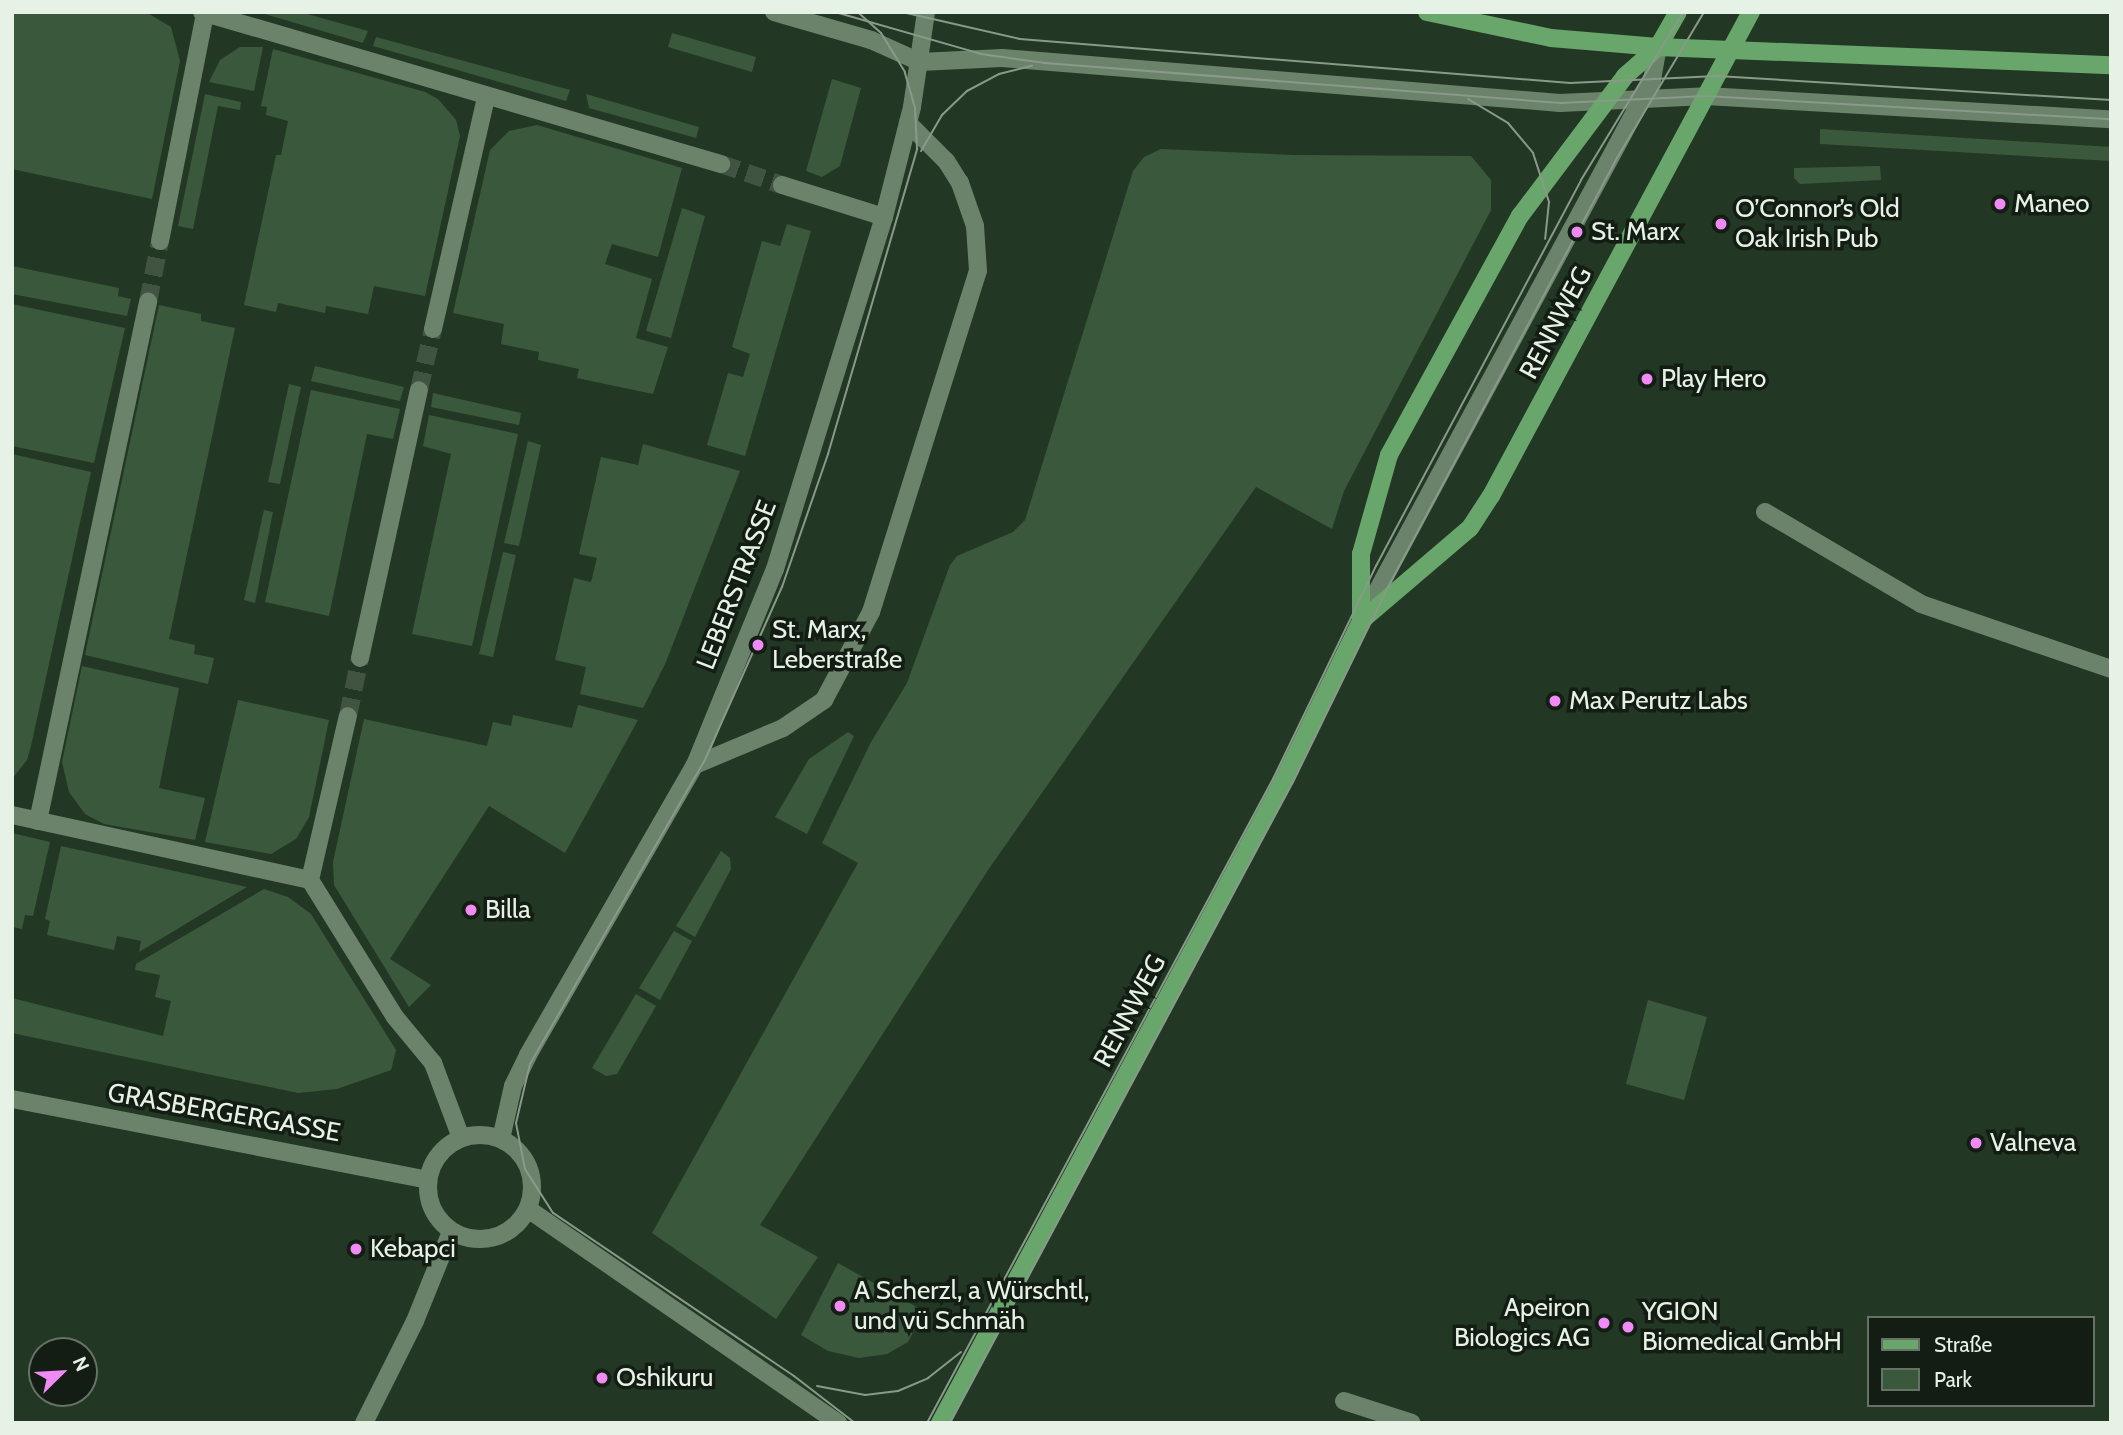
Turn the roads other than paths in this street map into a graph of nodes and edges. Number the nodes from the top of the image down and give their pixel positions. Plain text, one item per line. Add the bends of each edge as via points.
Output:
1 (774, 12) edge
2 (926, 12) edge
3 (1427, 12) edge
4 (1678, 12) edge
5 (1751, 12) edge
6 (204, 13) edge
7 (1658, 47) junction
8 (1731, 49) junction
9 (920, 62) junction
10 (2111, 65) edge
11 (1706, 96) junction
12 (485, 97) junction
13 (1639, 100) junction
14 (1603, 103) junction
15 (2111, 119) edge
16 (908, 123) junction
17 (721, 164) tunnel mouth
18 (782, 185) tunnel mouth
19 (884, 217) junction
20 (160, 241) tunnel mouth
21 (148, 302) tunnel mouth
22 (433, 329) tunnel mouth
23 (419, 390) tunnel mouth
24 (1765, 512) dead end
25 (1361, 621) junction
26 (360, 658) tunnel mouth
27 (2111, 669) edge
28 (348, 716) tunnel mouth
29 (695, 765) junction
30 (12, 815) edge
31 (38, 821) junction
32 (310, 880) junction
33 (12, 1099) edge
34 (461, 1138) junction
35 (501, 1139) junction
36 (427, 1180) junction
37 (528, 1209) junction
38 (451, 1232) junction
39 (1344, 1401) dead end
40 (364, 1423) edge
41 (838, 1423) edge
42 (940, 1423) edge
43 (1412, 1423) edge

1 - 9 street via 871,40
2 - 9 street, LEBERSTRASSE
3 - 7 main road via 1551,38
4 - 7 main road, RENNWEG
5 - 8 main road, RENNWEG
6 - 12 street
6 - 20 street
7 - 8 main road
7 - 13 street via 1652,80
7 - 14 main road, RENNWEG
8 - 10 main road
8 - 11 main road, RENNWEG
9 - 14 street via 1002,58
9 - 16 street, LEBERSTRASSE
11 - 13 street
11 - 15 street
11 - 25 main road, RENNWEG via 1547,397 1470,528
12 - 17 street
12 - 22 street
13 - 14 street
13 - 25 street
14 - 25 main road, RENNWEG via 1520,216 1389,455 1362,554
16 - 19 street, LEBERSTRASSE
16 - 29 street via 946,161 960,183 975,226 978,271 872,612 824,700 783,728
18 - 19 street
19 - 29 street, LEBERSTRASSE via 775,569
21 - 31 street
23 - 26 street
24 - 27 street via 1921,604
25 - 42 main road, RENNWEG via 1282,783
28 - 32 street
29 - 35 street, LEBERSTRASSE via 527,1055 513,1086
30 - 31 street
31 - 32 street
32 - 34 street via 395,1017 433,1063
33 - 36 street, GRASBERGERGASSE
34 - 35 street
34 - 36 street via 439,1154
35 - 37 street via 518,1151 529,1169
36 - 38 street via 431,1209
37 - 38 street via 502,1236 484,1240
37 - 41 street
38 - 40 street via 415,1321
39 - 43 street

